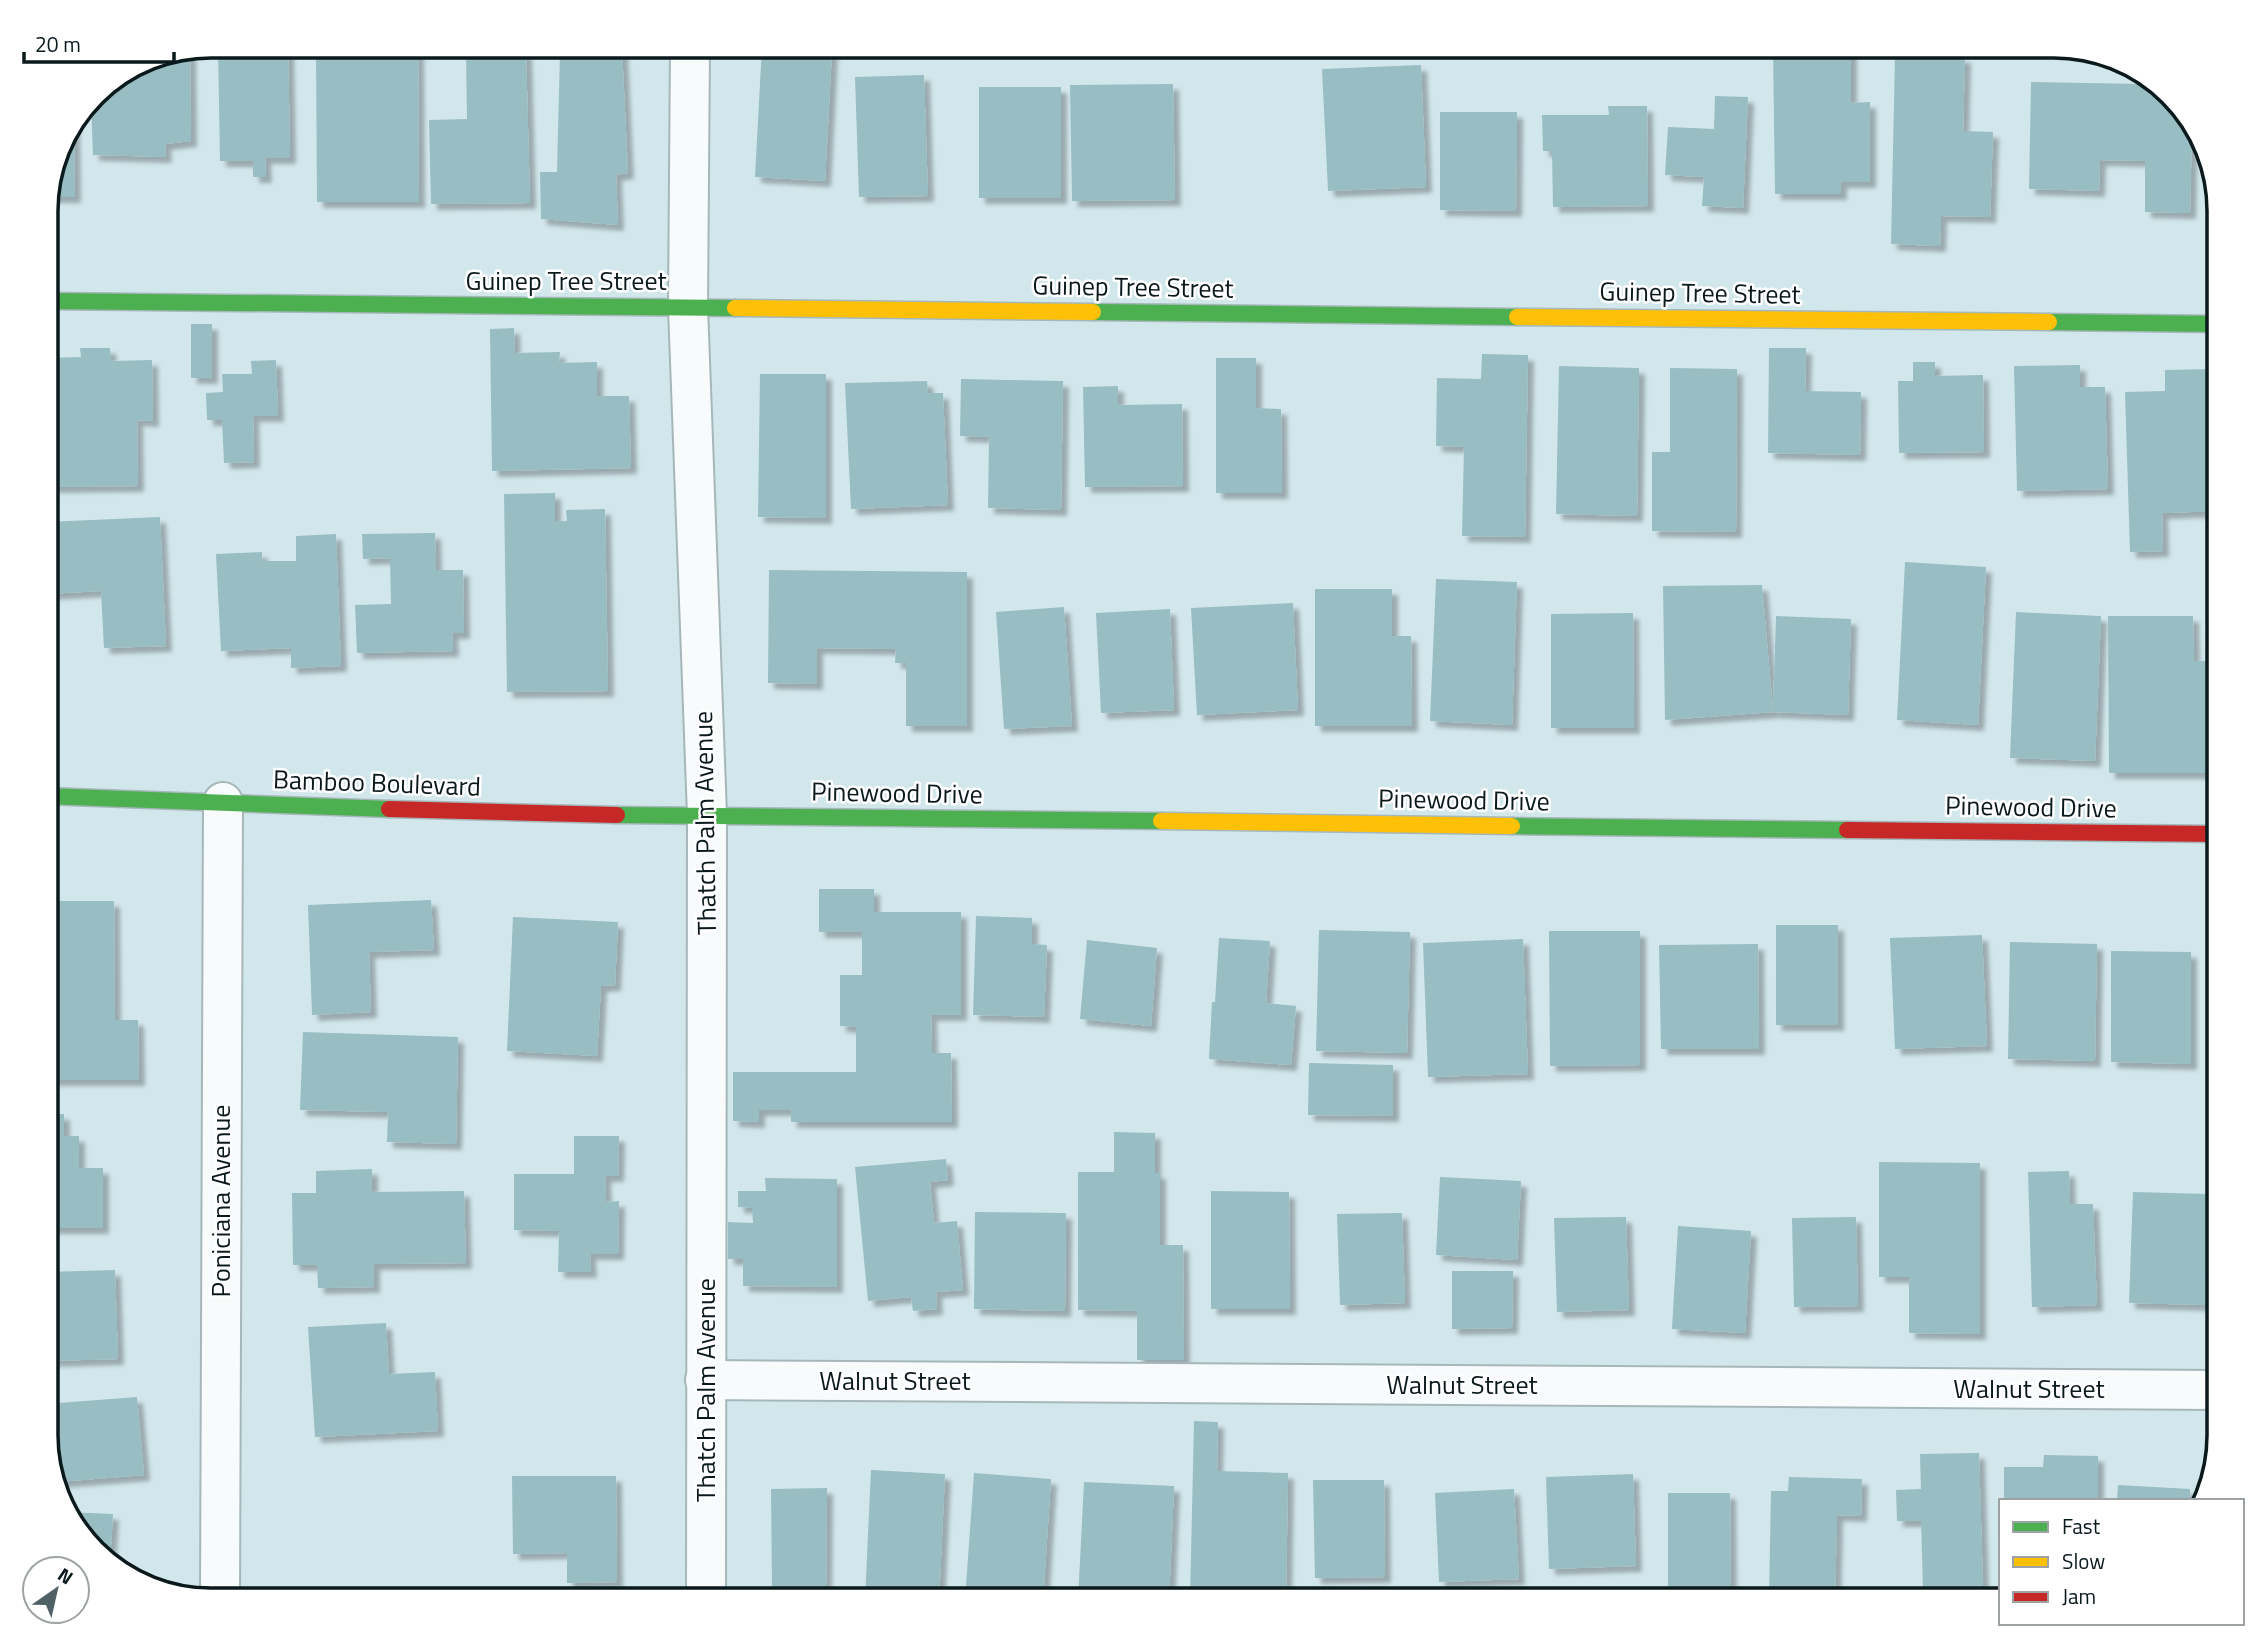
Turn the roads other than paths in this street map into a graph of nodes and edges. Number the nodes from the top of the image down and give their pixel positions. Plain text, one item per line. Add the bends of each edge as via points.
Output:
1 (690, 58) edge
2 (58, 301) edge
3 (688, 307) junction
4 (2207, 324) edge
5 (58, 796) edge
6 (223, 802) junction
7 (707, 815) junction
8 (2207, 834) edge
9 (705, 1380) junction
10 (2207, 1390) edge
11 (220, 1588) edge
12 (706, 1588) edge

1 - 3 street, Thatch Palm Avenue
2 - 3 street, Guinep Tree Street
3 - 4 street, Guinep Tree Street
3 - 7 street, Thatch Palm Avenue
5 - 6 street, Bamboo Boulevard
6 - 7 street, Bamboo Boulevard via 536,814
6 - 11 street, Poniciana Avenue
7 - 8 street, Pinewood Drive
7 - 9 street, Thatch Palm Avenue
9 - 10 street, Walnut Street
9 - 12 street, Thatch Palm Avenue

